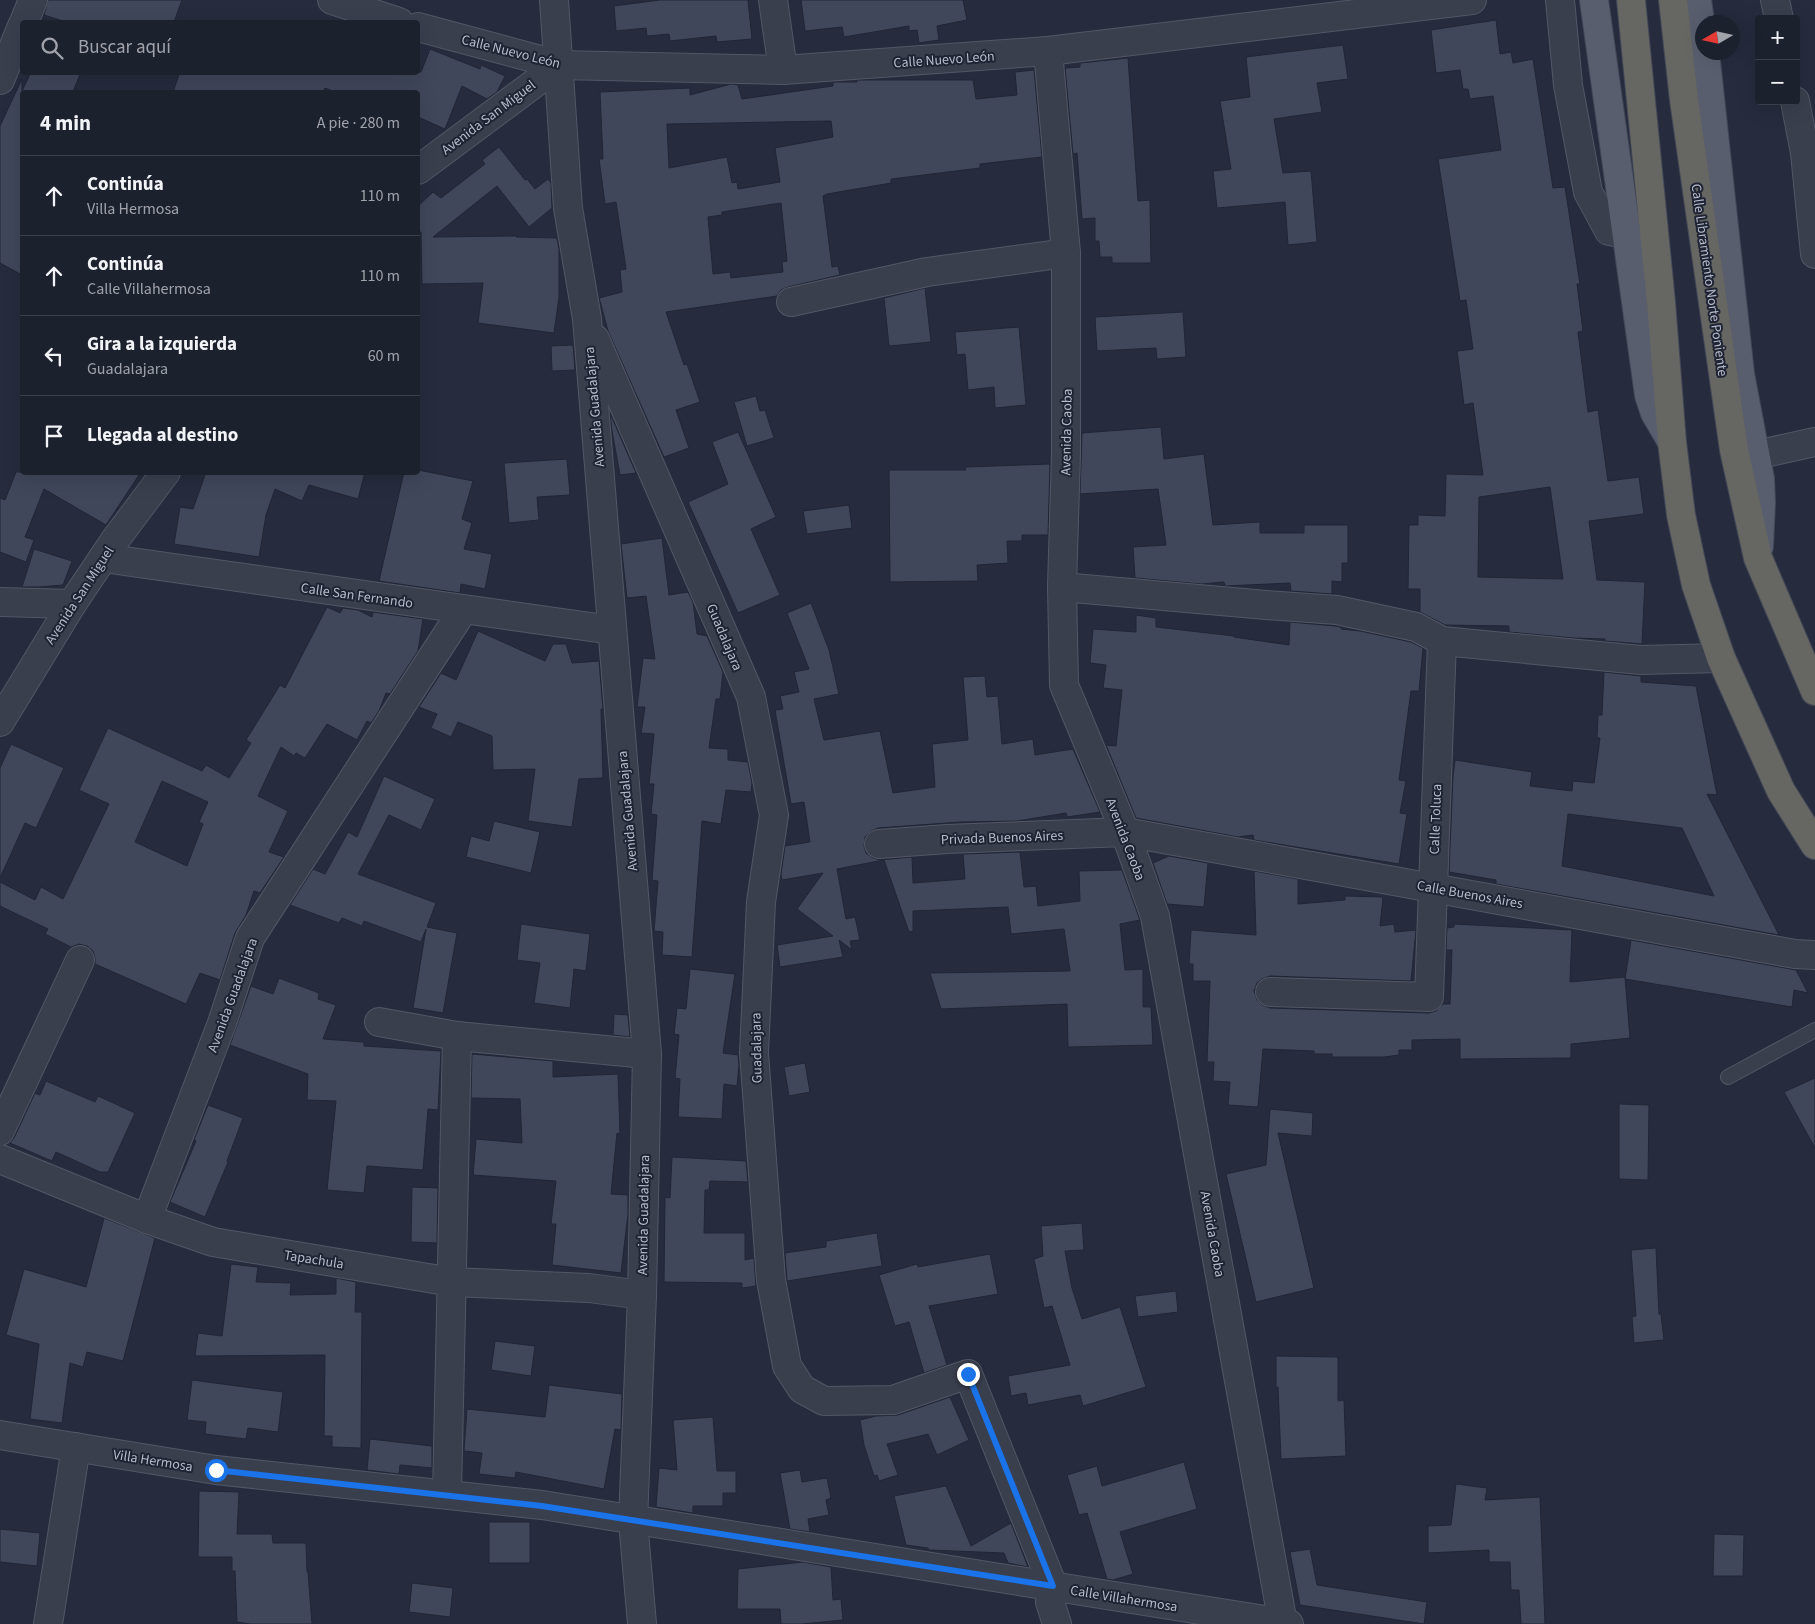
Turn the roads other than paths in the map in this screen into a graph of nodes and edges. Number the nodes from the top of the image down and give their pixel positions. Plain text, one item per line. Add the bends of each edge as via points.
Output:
1 (33, 0) edge
2 (332, 0) edge
3 (554, 0) edge
4 (773, 0) edge
5 (1472, 0) edge
6 (1560, 0) edge
7 (1594, 0) edge
8 (1631, 0) edge
9 (1673, 0) edge
10 (1697, 0) edge
11 (1776, 0) edge
12 (1436, 2) edge
13 (1358, 6) edge
14 (1699, 15) edge
15 (1778, 15) edge
16 (25, 20) edge
17 (393, 20) edge
18 (420, 28) edge
19 (20, 31) edge
20 (1048, 51) junction
21 (1706, 60) edge
22 (559, 65) junction
23 (783, 70) junction
24 (0, 80) edge
25 (1796, 105) edge
26 (1810, 154) edge
27 (420, 169) edge
28 (1628, 234) junction
29 (1066, 253) junction
30 (1815, 254) edge
31 (791, 302) dead end
32 (587, 319) junction
33 (1672, 442) junction
34 (1815, 442) edge
35 (1756, 455) junction
36 (164, 475) edge
37 (103, 558) junction
38 (1758, 558) junction
39 (1062, 587) junction
40 (0, 602) edge
41 (72, 604) junction
42 (462, 610) junction
43 (612, 630) junction
44 (1442, 641) junction
45 (1722, 658) junction
46 (1812, 675) edge
47 (0, 722) edge
48 (1125, 832) junction
49 (879, 844) dead end
50 (1815, 845) edge
51 (1432, 887) junction
52 (1815, 955) edge
53 (80, 960) dead end
54 (1270, 992) dead end
55 (380, 1022) dead end
56 (1815, 1030) edge
57 (457, 1036) junction
58 (647, 1054) junction
59 (1728, 1077) dead end
60 (0, 1131) edge
61 (0, 1159) edge
62 (148, 1219) junction
63 (452, 1282) junction
64 (642, 1295) junction
65 (0, 1435) edge
66 (76, 1447) junction
67 (447, 1494) junction
68 (633, 1521) junction
69 (1053, 1604) edge
70 (48, 1624) edge
71 (642, 1624) edge
72 (1285, 1624) edge

1 - 16 street
2 - 17 street
3 - 22 street, Avenida Guadalajara
4 - 23 street
5 - 12 street, Calle Nuevo León
6 - 28 street via 1568,85 1588,192 1609,231
7 - 28 main road
8 - 33 highway
9 - 38 highway, Calle Libramiento Norte Poniente via 1684,100 1734,450
10 - 14 main road
11 - 15 street
12 - 13 street, Calle Nuevo León
13 - 20 street, Calle Nuevo León
18 - 22 street, Calle Nuevo León
19 - 24 street
20 - 23 street, Calle Nuevo León
20 - 29 street, Avenida Caoba
21 - 35 main road, Calle Libramiento Norte Poniente via 1740,374
22 - 23 street, Calle Nuevo León
22 - 27 street, Avenida San Miguel
22 - 32 street, Avenida Guadalajara via 568,208
25 - 26 street
26 - 30 street
28 - 33 main road via 1649,395 1655,413
29 - 31 street via 927,272
29 - 39 street, Avenida Caoba
32 - 43 street, Avenida Guadalajara
32 - 69 street, Guadalajara via 751,698 774,814 761,902 754,1053 771,1280 787,1366 802,1389 824,1402 893,1400 968,1374
33 - 45 highway via 1680,515 1694,576
34 - 35 street
35 - 38 main road, Calle Libramiento Norte Poniente via 1761,502
36 - 37 street, Avenida San Miguel
37 - 41 street, Avenida San Miguel
37 - 42 street, Calle San Fernando
38 - 46 highway, Calle Libramiento Norte Poniente
39 - 44 street via 1337,610 1416,627
39 - 48 street, Avenida Caoba via 1064,685
40 - 41 street
41 - 47 street, Avenida San Miguel
42 - 43 street, Calle San Fernando
42 - 62 street, Avenida Guadalajara via 250,938 222,1023
43 - 58 street, Avenida Guadalajara
44 - 45 street via 1640,660
44 - 51 street, Calle Toluca
45 - 50 highway via 1781,791
48 - 49 street, Privada Buenos Aires
48 - 51 street, Calle Buenos Aires
48 - 72 street, Avenida Caoba via 1155,916
51 - 52 street, Calle Buenos Aires via 1795,954
51 - 54 street, Calle Toluca via 1429,997
53 - 60 street
55 - 57 street
56 - 59 lane
57 - 58 street
57 - 63 street
58 - 64 street, Avenida Guadalajara
61 - 62 street, Tapachula
62 - 63 street, Tapachula via 213,1242
63 - 64 street, Tapachula via 589,1288
63 - 67 street
64 - 68 street, Avenida Guadalajara
65 - 66 street, Villa Hermosa
66 - 67 street, Villa Hermosa via 216,1470
66 - 70 street
67 - 68 street, Villa Hermosa
68 - 69 street, Calle Villahermosa
68 - 71 street, Avenida Guadalajara
69 - 72 street, Calle Villahermosa

